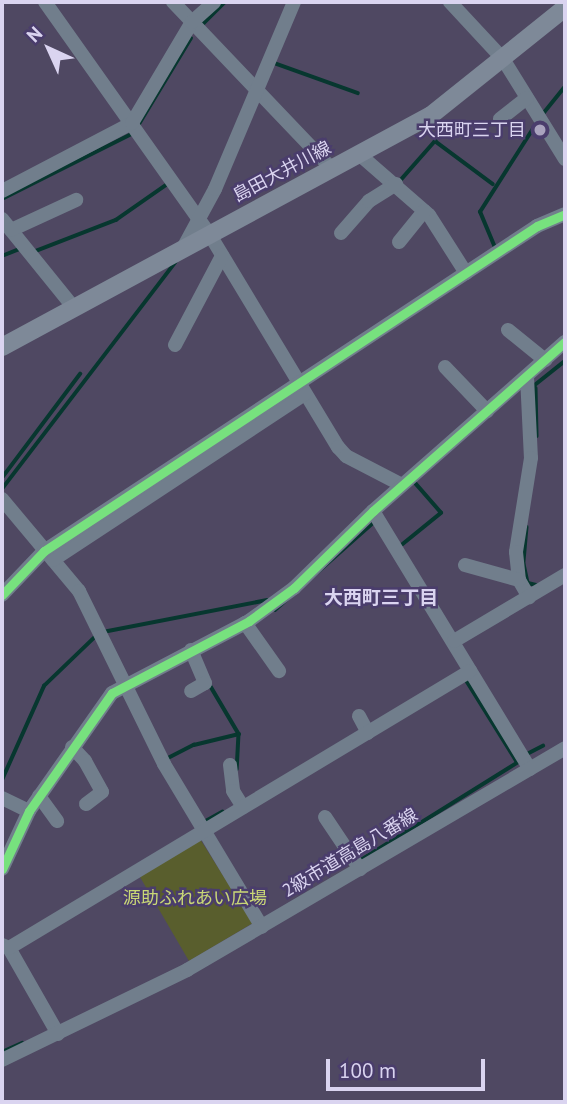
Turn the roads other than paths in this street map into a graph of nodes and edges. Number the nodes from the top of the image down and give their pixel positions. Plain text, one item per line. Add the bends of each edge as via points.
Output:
1 (45, 2) edge
2 (173, 2) edge
3 (214, 2) edge
4 (294, 2) edge
5 (450, 2) edge
6 (565, 8) edge
7 (192, 22) junction
8 (503, 59) junction
9 (257, 89) junction
10 (527, 97) junction
11 (500, 119) dead end
12 (132, 123) junction
13 (360, 155) junction
14 (565, 159) edge
15 (332, 169) junction
16 (396, 184) junction
17 (2, 191) edge
18 (76, 200) dead end
19 (424, 211) junction
20 (565, 214) edge
21 (6, 224) edge
22 (204, 227) junction
23 (341, 233) dead end
24 (399, 242) dead end
25 (222, 256) junction
26 (466, 272) junction
27 (74, 307) junction
28 (508, 330) dead end
29 (565, 342) edge
30 (175, 345) dead end
31 (2, 347) edge
32 (545, 360) junction
33 (445, 367) dead end
34 (527, 377) junction
35 (301, 388) junction
36 (486, 411) junction
37 (402, 485) junction
38 (2, 499) edge
39 (373, 511) junction
40 (48, 555) junction
41 (464, 565) dead end
42 (565, 575) edge
43 (519, 580) junction
44 (2, 595) edge
45 (528, 597) junction
46 (245, 623) junction
47 (454, 641) junction
48 (191, 650) junction
49 (279, 671) dead end
50 (470, 671) junction
51 (126, 682) junction
52 (191, 691) dead end
53 (359, 716) dead end
54 (368, 733) junction
55 (72, 747) junction
56 (565, 748) edge
57 (230, 765) dead end
58 (530, 769) junction
59 (39, 796) junction
60 (2, 798) edge
61 (86, 804) dead end
62 (243, 807) junction
63 (29, 811) junction
64 (325, 817) dead end
65 (57, 821) dead end
66 (203, 830) junction
67 (2, 869) edge
68 (360, 869) junction
69 (262, 927) junction
70 (5, 947) edge
71 (58, 1034) junction
72 (2, 1060) edge

1 - 12 street
2 - 7 street
3 - 7 street
4 - 9 street
5 - 8 street
6 - 8 main road, 島田大井川線
7 - 9 street
7 - 12 street
8 - 10 street
8 - 13 main road, 島田大井川線 via 430,116
9 - 15 street
9 - 22 street
10 - 11 street
10 - 14 street
12 - 17 street
12 - 22 street
13 - 15 main road, 島田大井川線
13 - 16 street
15 - 22 main road, 島田大井川線
16 - 19 street
16 - 23 street via 369,201
18 - 21 street
19 - 24 street
19 - 26 street
20 - 26 street via 537,226
21 - 27 street
22 - 25 street
22 - 27 main road, 島田大井川線 via 182,250
25 - 30 street
25 - 35 street
26 - 35 street
27 - 31 main road, 島田大井川線
28 - 32 street
29 - 32 street
32 - 34 street
33 - 36 street
34 - 36 street
34 - 43 street via 531,458 516,552
35 - 37 street via 346,456
35 - 40 street
36 - 37 street
37 - 39 street
38 - 40 street
39 - 46 street via 294,588
39 - 47 street
40 - 44 street
40 - 51 street via 79,592
41 - 43 street
42 - 45 street
43 - 45 street
45 - 47 street
46 - 48 street
46 - 49 street
47 - 50 street
48 - 51 street
48 - 52 street via 205,684
50 - 54 street
50 - 58 street
51 - 55 street via 96,710
51 - 66 street via 164,764
53 - 54 street
54 - 62 street
55 - 59 street
55 - 61 street via 102,792
56 - 58 street, 2級市道高島八番線
57 - 62 street via 233,792
58 - 68 street, 2級市道高島八番線
59 - 63 street
59 - 65 street
60 - 63 street
62 - 66 street
63 - 67 street
64 - 68 street
66 - 69 street
66 - 70 street
68 - 69 street, 2級市道高島八番線
69 - 71 street, 2級市道高島八番線
70 - 71 street
71 - 72 street, 2級市道高島八番線

